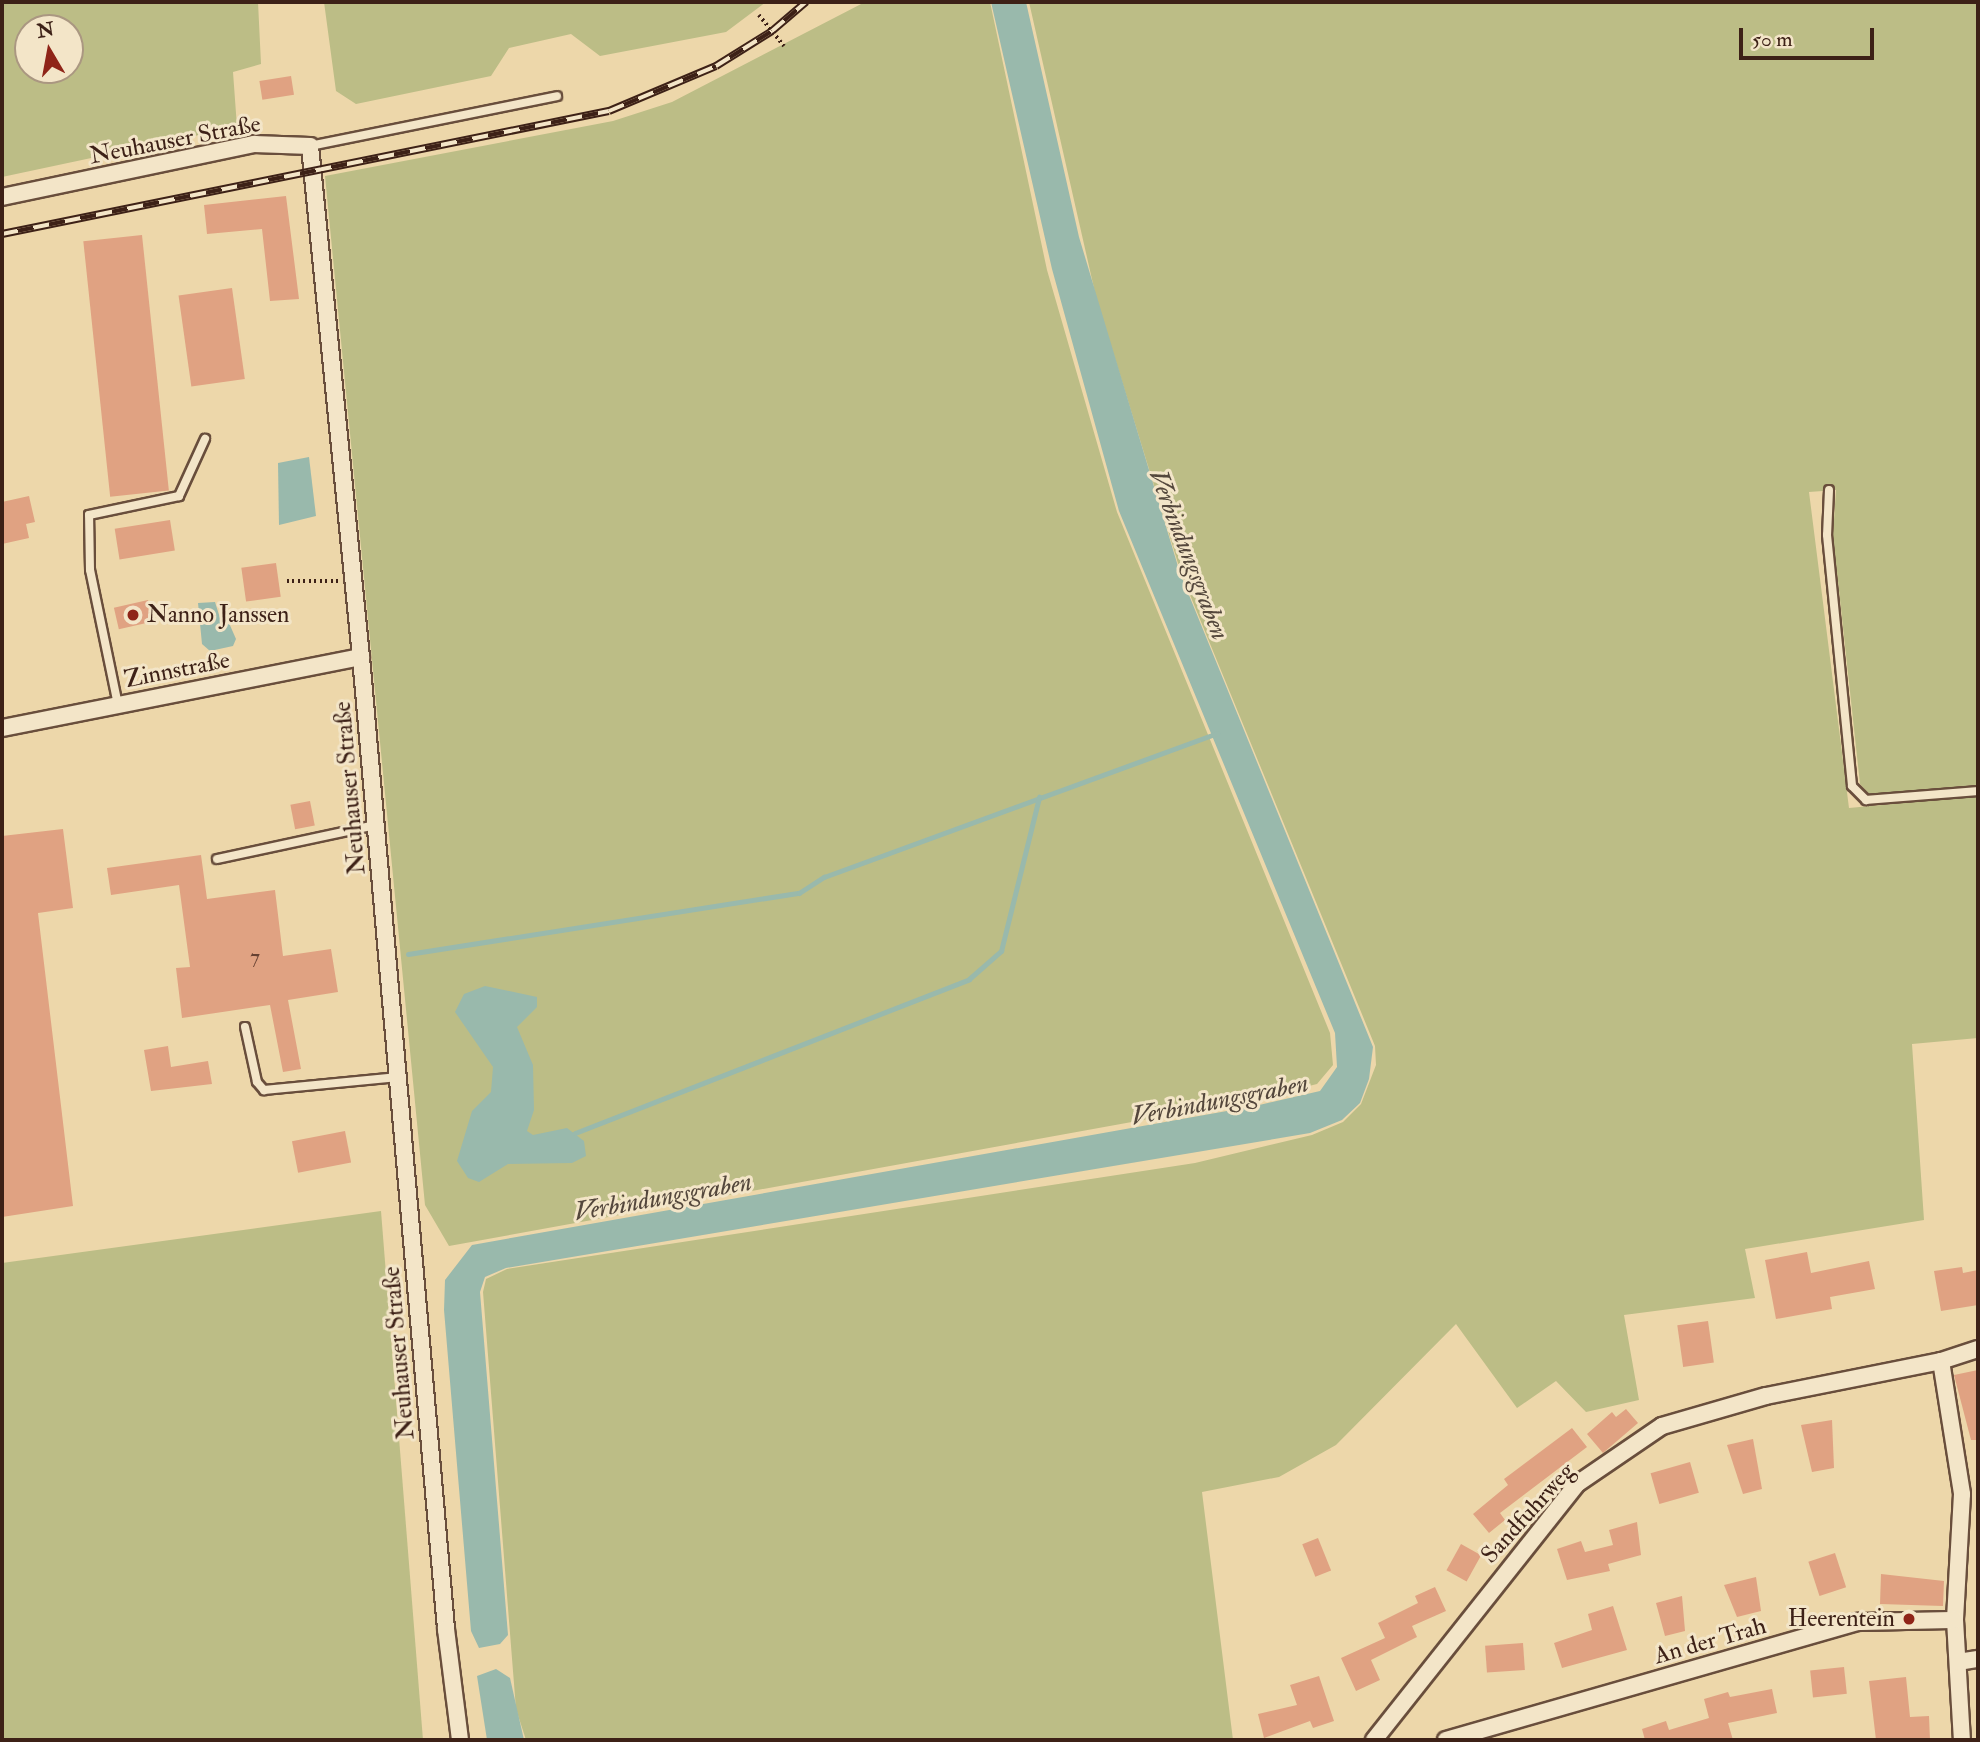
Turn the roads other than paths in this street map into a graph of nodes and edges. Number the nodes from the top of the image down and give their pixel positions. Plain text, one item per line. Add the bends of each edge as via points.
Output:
1 (557, 96) dead end
2 (310, 146) junction
3 (2, 197) edge
4 (205, 439) dead end
5 (1829, 490) dead end
6 (361, 657) junction
7 (118, 705) junction
8 (2, 728) edge
9 (1978, 791) edge
10 (376, 825) junction
11 (217, 859) dead end
12 (245, 1027) dead end
13 (398, 1077) junction
14 (1978, 1349) edge
15 (1941, 1361) junction
16 (1955, 1620) junction
17 (1978, 1659) edge
18 (1958, 1662) junction
19 (460, 1740) edge
20 (1374, 1740) edge
21 (1446, 1740) edge
22 (1962, 1740) edge

1 - 2 lane
2 - 3 street, Neuhauser Straße via 254,144
2 - 6 street, Neuhauser Straße
4 - 7 lane via 179,496 89,515 90,570
5 - 9 lane via 1827,535 1852,786 1866,800
6 - 7 street, Zinnstraße
6 - 10 street, Neuhauser Straße
7 - 8 street, Zinnstraße
10 - 11 lane
10 - 13 street, Neuhauser Straße
12 - 13 lane via 257,1082 264,1090
13 - 19 street, Neuhauser Straße via 446,1629
14 - 15 street, Sandfuhrweg
15 - 16 street via 1962,1494
15 - 20 street, Sandfuhrweg via 1766,1396 1662,1426 1577,1484
16 - 18 street
16 - 21 street, An der Trah via 1858,1622
17 - 18 street
18 - 22 street

